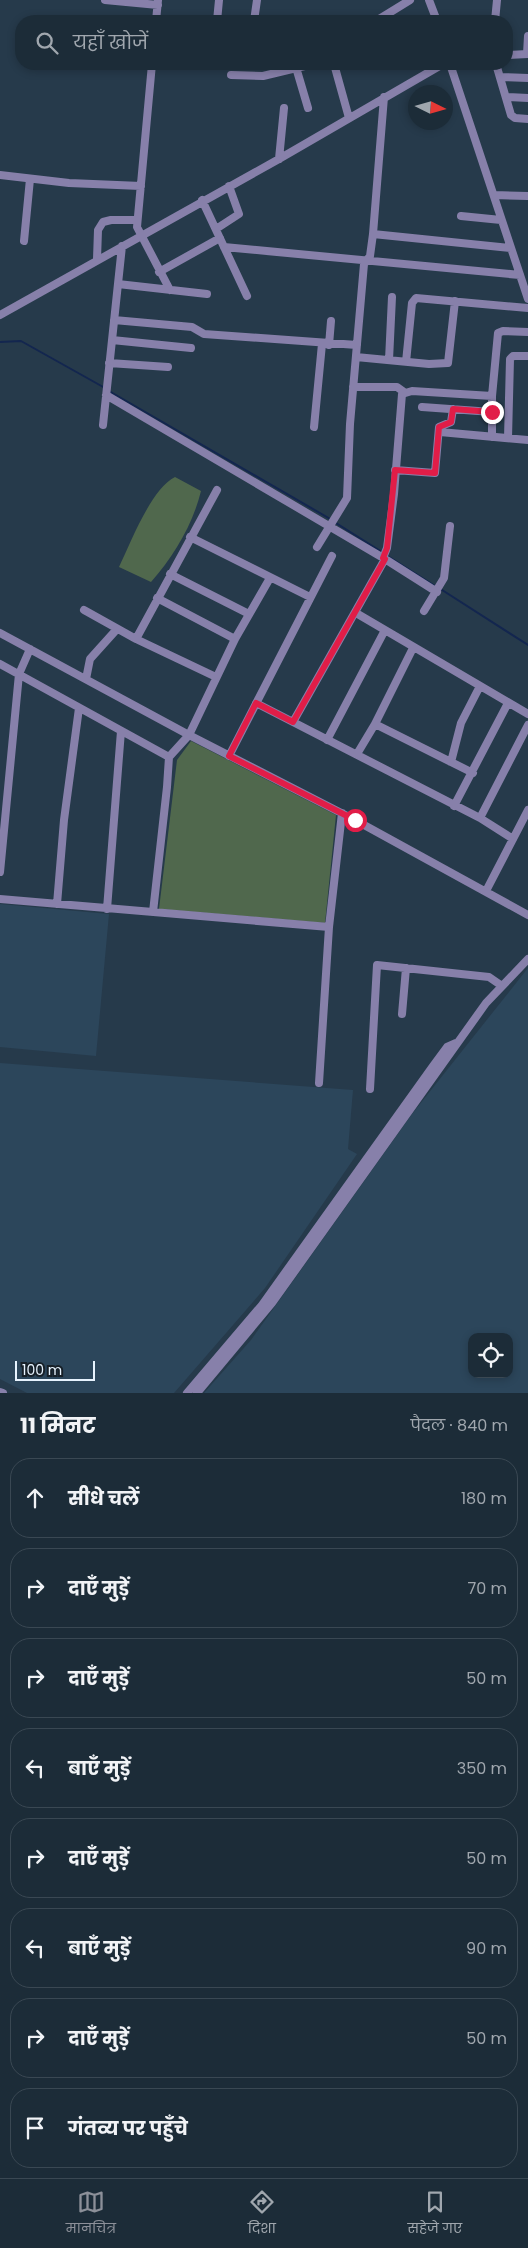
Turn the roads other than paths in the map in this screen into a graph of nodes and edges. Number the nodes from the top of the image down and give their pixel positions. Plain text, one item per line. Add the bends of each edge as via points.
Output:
1 (105, 0) edge
2 (218, 0) edge
3 (257, 0) edge
4 (410, 0) edge
5 (429, 0) edge
6 (497, 0) edge
7 (158, 2) edge
8 (157, 15) edge
9 (217, 15) edge
10 (255, 15) edge
11 (386, 15) edge
12 (434, 15) edge
13 (496, 15) edge
14 (528, 36) edge
15 (527, 54) edge
16 (513, 55) edge
17 (151, 70) edge
18 (282, 70) edge
19 (296, 70) edge
20 (336, 70) edge
21 (433, 70) edge
22 (452, 70) edge
23 (498, 70) edge
24 (230, 75) dead end
25 (500, 77) junction
26 (528, 78) edge
27 (506, 97) junction
28 (384, 98) junction
29 (528, 98) edge
30 (284, 108) dead end
31 (308, 108) dead end
32 (349, 118) junction
33 (528, 119) edge
34 (278, 159) junction
35 (0, 175) edge
36 (30, 179) junction
37 (141, 186) junction
38 (229, 186) junction
39 (494, 195) junction
40 (528, 196) edge
41 (202, 200) junction
42 (461, 216) dead end
43 (138, 220) junction
44 (501, 220) junction
45 (216, 229) junction
46 (373, 234) junction
47 (140, 235) junction
48 (220, 238) junction
49 (24, 241) dead end
50 (122, 246) junction
51 (224, 246) junction
52 (511, 248) junction
53 (97, 260) junction
54 (368, 260) junction
55 (159, 272) junction
56 (520, 275) junction
57 (118, 284) junction
58 (170, 290) junction
59 (207, 294) dead end
60 (247, 296) dead end
61 (392, 297) dead end
62 (528, 300) edge
63 (455, 301) junction
64 (528, 308) edge
65 (0, 315) edge
66 (114, 320) junction
67 (331, 321) dead end
68 (528, 332) edge
69 (112, 340) junction
70 (326, 344) junction
71 (357, 346) junction
72 (191, 348) dead end
73 (528, 356) edge
74 (356, 357) junction
75 (389, 360) junction
76 (406, 362) junction
77 (109, 363) junction
78 (168, 367) dead end
79 (353, 388) junction
80 (107, 391) junction
81 (404, 392) junction
82 (492, 396) junction
83 (422, 406) dead end
84 (453, 409) junction
85 (492, 412) junction
86 (103, 425) dead end
87 (314, 427) dead end
88 (440, 432) junction
89 (492, 437) junction
90 (508, 438) junction
91 (528, 440) edge
92 (395, 470) junction
93 (217, 490) dead end
94 (332, 523) junction
95 (450, 526) dead end
96 (190, 537) junction
97 (316, 547) dead end
98 (332, 556) dead end
99 (385, 556) junction
100 (170, 574) junction
101 (270, 578) junction
102 (438, 588) junction
103 (310, 597) junction
104 (157, 598) junction
105 (84, 610) dead end
106 (424, 611) dead end
107 (356, 613) junction
108 (249, 614) junction
109 (117, 629) junction
110 (385, 630) junction
111 (0, 633) edge
112 (136, 639) junction
113 (235, 639) junction
114 (414, 648) junction
115 (30, 649) junction
116 (0, 664) edge
117 (19, 674) junction
118 (216, 677) junction
119 (86, 680) junction
120 (480, 686) junction
121 (256, 703) junction
122 (508, 703) junction
123 (79, 708) junction
124 (528, 714) edge
125 (293, 722) junction
126 (375, 724) junction
127 (528, 725) edge
128 (121, 731) junction
129 (189, 735) junction
130 (327, 740) junction
131 (357, 754) junction
132 (229, 756) junction
133 (169, 757) junction
134 (451, 762) junction
135 (473, 774) junction
136 (454, 806) junction
137 (528, 810) edge
138 (342, 813) junction
139 (480, 818) junction
140 (513, 839) junction
141 (0, 872) edge
142 (486, 891) junction
143 (0, 900) edge
144 (56, 904) junction
145 (107, 909) junction
146 (153, 912) junction
147 (528, 915) edge
148 (329, 927) junction
149 (528, 959) edge
150 (406, 968) junction
151 (502, 986) junction
152 (402, 1014) dead end
153 (456, 1043) junction
154 (319, 1083) dead end
155 (370, 1089) dead end
156 (187, 1393) edge
157 (197, 1393) edge

1 - 7 street
2 - 9 street
3 - 10 street
4 - 11 street
5 - 12 street
6 - 13 street
7 - 8 street
14 - 15 street
15 - 16 street
17 - 37 street
18 - 24 street via 263,76
19 - 31 street
20 - 32 street
21 - 28 street
22 - 39 street
23 - 25 street
25 - 26 street
25 - 27 street
27 - 29 street
27 - 33 street via 512,116
28 - 32 street
28 - 46 street
30 - 34 street
32 - 34 street
34 - 38 street
35 - 36 street
36 - 37 street
36 - 49 street
37 - 43 street
38 - 41 street
38 - 45 street via 239,214
39 - 40 street
39 - 44 street
41 - 45 street
41 - 47 street
42 - 44 street
43 - 47 street
43 - 53 street via 103,222 98,230
44 - 52 street
45 - 48 street
46 - 52 street
46 - 54 street
47 - 50 street
47 - 55 street
48 - 51 street
48 - 55 street
50 - 53 street
50 - 57 street
51 - 54 street via 321,258
51 - 60 street
52 - 56 street
53 - 65 street
54 - 56 street
54 - 71 street via 364,264
55 - 58 street
56 - 62 street
57 - 58 street
57 - 66 street
58 - 59 street
61 - 75 street
63 - 64 street
63 - 76 street via 448,363
63 - 76 street via 414,299
66 - 69 street
66 - 70 street via 192,327 204,334
67 - 70 street
68 - 82 street via 498,333
69 - 72 street
69 - 77 street
70 - 71 street
70 - 87 street
71 - 74 street
73 - 90 street via 510,359
74 - 75 street
74 - 79 street
75 - 76 street
77 - 78 street
77 - 80 street
79 - 81 street via 399,387
79 - 94 street via 348,494
80 - 86 street
80 - 94 street
81 - 82 street
81 - 92 street
82 - 85 street
83 - 84 street
84 - 85 street
84 - 88 street via 451,422 440,425
85 - 89 street
88 - 89 street
88 - 92 street via 435,473
89 - 90 street
90 - 91 street
92 - 99 street
93 - 96 street
94 - 97 street
94 - 99 street
95 - 102 street via 446,570
96 - 100 street
96 - 101 street
98 - 103 street
99 - 102 street
99 - 107 street
100 - 104 street
100 - 108 street
101 - 103 street
101 - 108 street
102 - 106 street
103 - 121 street
104 - 112 street
104 - 113 street
105 - 109 street
107 - 110 street
107 - 125 street
108 - 113 street
109 - 112 street
109 - 119 street via 90,659
110 - 114 street
110 - 130 street
111 - 115 street
112 - 118 street
113 - 118 street
114 - 120 street
114 - 126 street
115 - 117 street
115 - 119 street
116 - 117 street
117 - 123 street
117 - 141 street
118 - 129 street
119 - 129 street
120 - 122 street
120 - 134 street via 461,723
121 - 125 street
121 - 132 street
122 - 124 street
122 - 135 street
123 - 128 street
123 - 144 street
125 - 130 street
126 - 131 street
126 - 134 street
127 - 139 street
128 - 133 street
128 - 145 street
129 - 132 street
129 - 133 street
130 - 131 street
131 - 136 street
132 - 138 street
133 - 146 street
134 - 135 street
135 - 136 street
136 - 139 street
137 - 140 street
138 - 142 street
138 - 148 street
139 - 140 street
140 - 142 street
142 - 147 street
143 - 144 street
144 - 145 street
145 - 146 street
146 - 148 street
148 - 154 street
149 - 151 street
150 - 151 street via 489,977
150 - 152 street
150 - 155 street via 376,965
151 - 153 street
153 - 156 street via 447,1047 432,1066 262,1305
153 - 157 street via 275,1298

